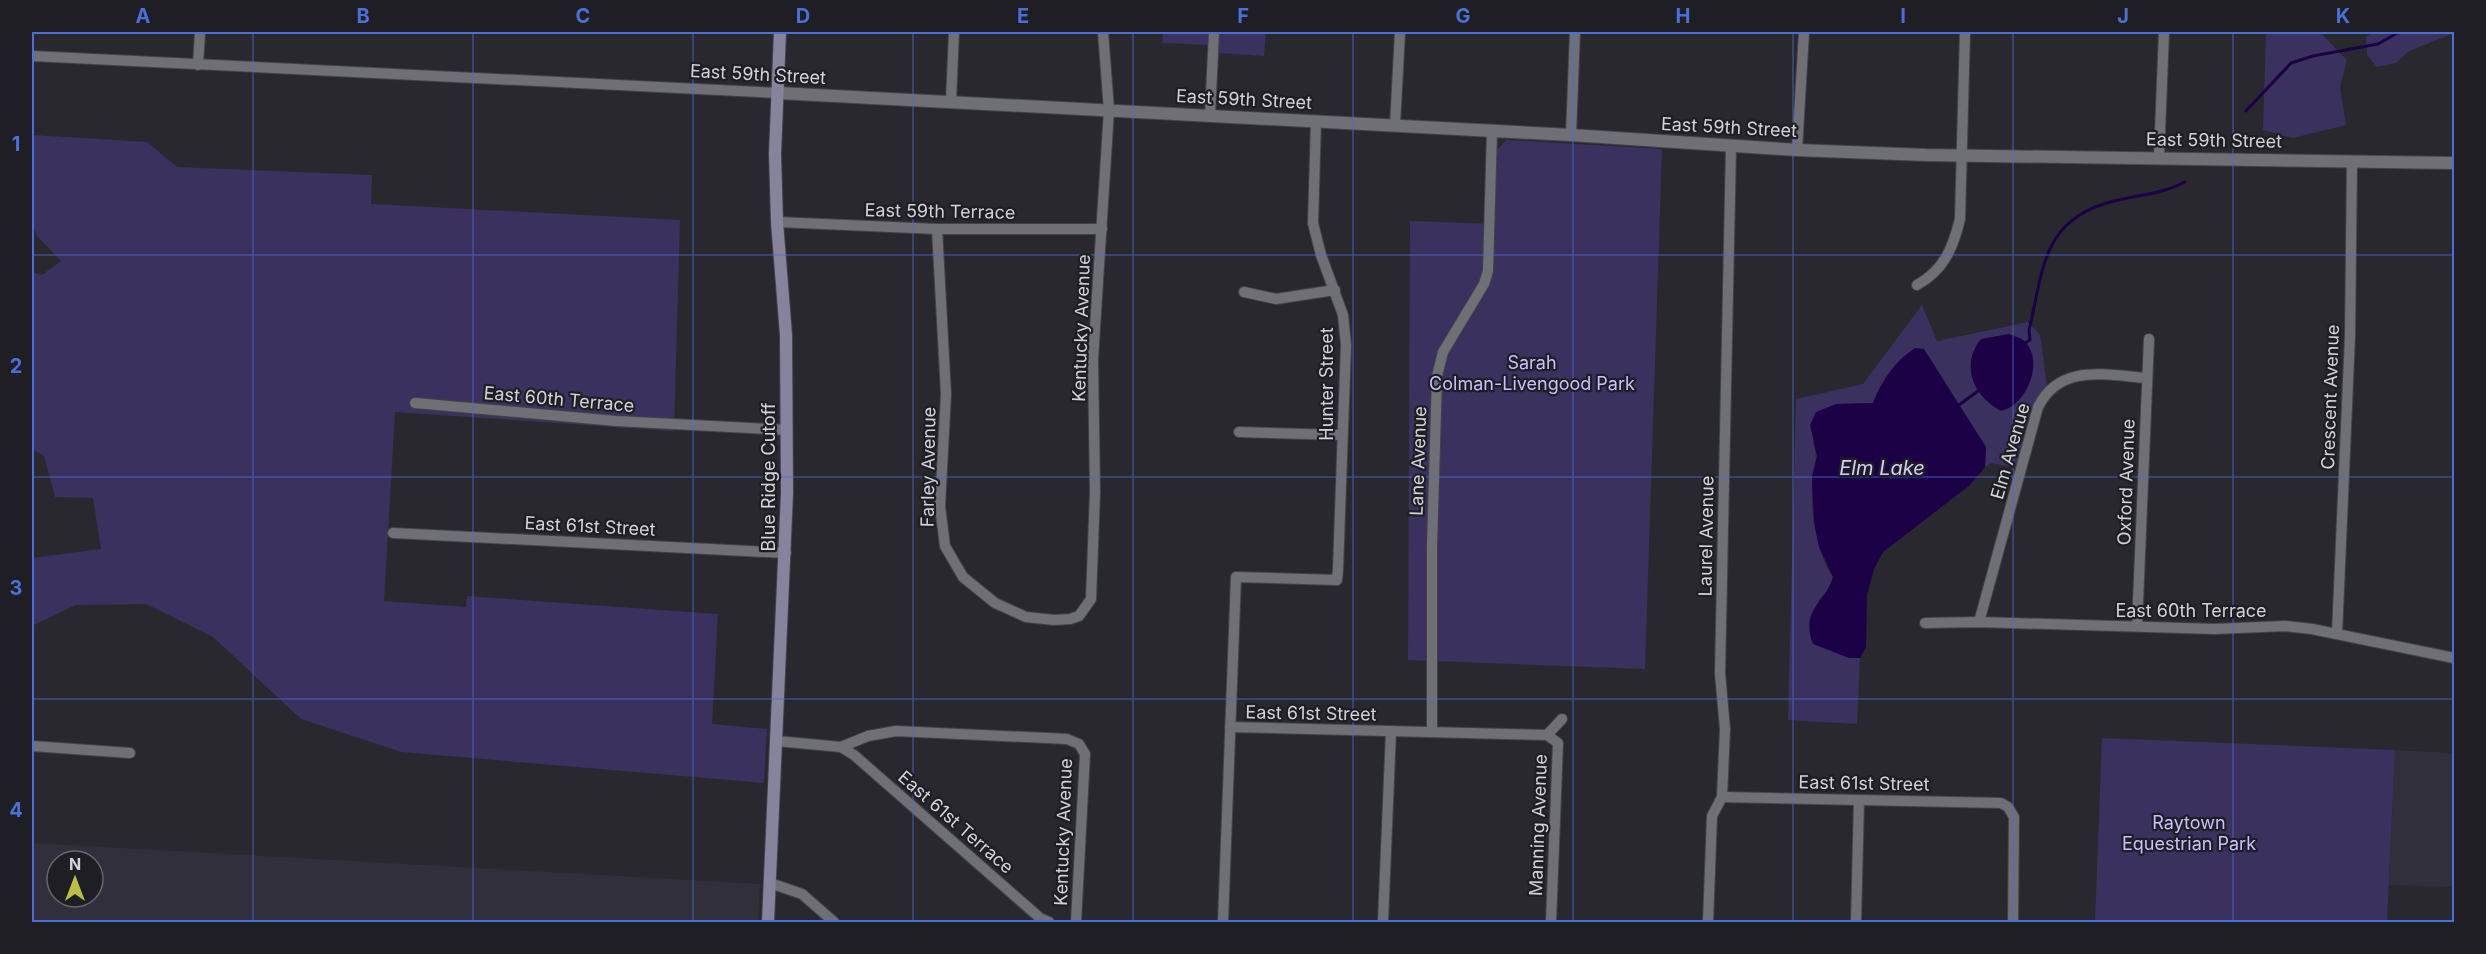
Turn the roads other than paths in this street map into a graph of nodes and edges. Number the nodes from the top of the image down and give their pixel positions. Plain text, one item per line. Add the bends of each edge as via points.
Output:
1 (200, 32) edge
2 (780, 32) edge
3 (954, 32) edge
4 (1103, 32) edge
5 (1214, 32) edge
6 (1400, 32) edge
7 (1575, 32) edge
8 (1803, 32) edge
9 (1965, 32) edge
10 (2164, 32) edge
11 (32, 56) edge
12 (198, 64) junction
13 (778, 93) junction
14 (951, 101) junction
15 (1109, 110) junction
16 (1210, 115) junction
17 (1316, 121) junction
18 (1395, 125) junction
19 (1492, 131) junction
20 (1571, 135) junction
21 (1731, 147) junction
22 (1797, 150) junction
23 (1960, 154) junction
24 (2159, 157) junction
25 (2352, 161) junction
26 (2454, 163) edge
27 (777, 222) junction
28 (937, 229) junction
29 (1102, 229) junction
30 (1917, 285) dead end
31 (1335, 290) junction
32 (1244, 292) dead end
33 (2149, 339) dead end
34 (2147, 378) junction
35 (415, 403) dead end
36 (787, 430) junction
37 (1239, 432) dead end
38 (1342, 435) junction
39 (393, 533) dead end
40 (786, 553) junction
41 (1073, 618) joint
42 (1979, 622) junction
43 (1925, 624) dead end
44 (2137, 626) junction
45 (2337, 634) junction
46 (2454, 658) edge
47 (1562, 719) dead end
48 (1230, 727) junction
49 (1391, 731) junction
50 (1432, 732) junction
51 (1547, 735) junction
52 (777, 741) junction
53 (32, 746) edge
54 (841, 747) junction
55 (130, 753) dead end
56 (1722, 797) junction
57 (1859, 800) junction
58 (770, 883) junction
59 (768, 922) edge
60 (834, 922) edge
61 (1049, 922) edge
62 (1076, 922) edge
63 (1223, 922) edge
64 (1383, 922) edge
65 (1551, 922) edge
66 (1708, 922) edge
67 (1856, 922) edge
68 (2013, 922) edge

1 - 12 street
2 - 13 main road, Blue Ridge Cutoff
3 - 14 street
4 - 15 street, Kentucky Avenue
5 - 16 street
6 - 18 street
7 - 20 street
8 - 22 street
9 - 23 street
10 - 24 street
11 - 12 street, East 59th Street
12 - 13 street, East 59th Street
13 - 14 street, East 59th Street
13 - 27 main road, Blue Ridge Cutoff
14 - 15 street, East 59th Street
15 - 16 street, East 59th Street
15 - 29 street, Kentucky Avenue
16 - 17 street, East 59th Street
17 - 18 street, East 59th Street
17 - 31 street, Hunter Street via 1313,223 1320,255
18 - 19 street, East 59th Street
19 - 20 street, East 59th Street
19 - 50 street, Lane Avenue via 1488,271 1443,352 1437,375 1431,547
20 - 21 street, East 59th Street
21 - 22 street, East 59th Street
21 - 56 street, Laurel Avenue via 1720,661 1725,729
22 - 23 street, East 59th Street
23 - 24 street, East 59th Street
23 - 30 street via 1960,219 1955,240 1943,265
24 - 25 street, East 59th Street
25 - 26 street, East 59th Street
25 - 45 street, Crescent Avenue via 2350,336
27 - 28 street, East 59th Terrace
27 - 36 main road, Blue Ridge Cutoff via 786,336
28 - 29 street, East 59th Terrace
28 - 41 street, Farley Avenue via 946,394 940,506 945,546 963,577 995,603 1026,617
29 - 41 street, Kentucky Avenue via 1093,359 1095,492 1091,599 1088,607
31 - 32 street via 1276,299
31 - 38 street, Hunter Street via 1346,345
33 - 34 street, Oxford Avenue
34 - 42 street, Elm Avenue via 2076,374 2056,383 2044,395
34 - 44 street, Oxford Avenue
35 - 36 street, East 60th Terrace via 616,421
36 - 40 main road, Blue Ridge Cutoff
37 - 38 street
38 - 48 street, Hunter Street via 1337,580 1236,577
39 - 40 street, East 61st Street
40 - 52 main road, Blue Ridge Cutoff
42 - 43 street, East 60th Terrace
42 - 44 street, East 60th Terrace
44 - 45 street, East 60th Terrace via 2285,626
45 - 46 street, East 60th Terrace
47 - 51 street
48 - 49 street, East 61st Street
48 - 63 street
49 - 50 street, East 61st Street
49 - 64 street
50 - 51 street
51 - 65 street, Manning Avenue via 1558,743
52 - 54 street
52 - 58 main road, Blue Ridge Cutoff
53 - 55 street
54 - 61 street, East 61st Terrace
54 - 62 street, Kentucky Avenue via 868,736 896,732 1067,739 1079,744 1085,754
56 - 57 street, East 61st Street
56 - 66 street, Laurel Avenue via 1712,816
57 - 67 street
57 - 68 street, East 61st Street via 2005,805 2014,817
58 - 59 main road, Blue Ridge Cutoff
58 - 60 street via 802,894

